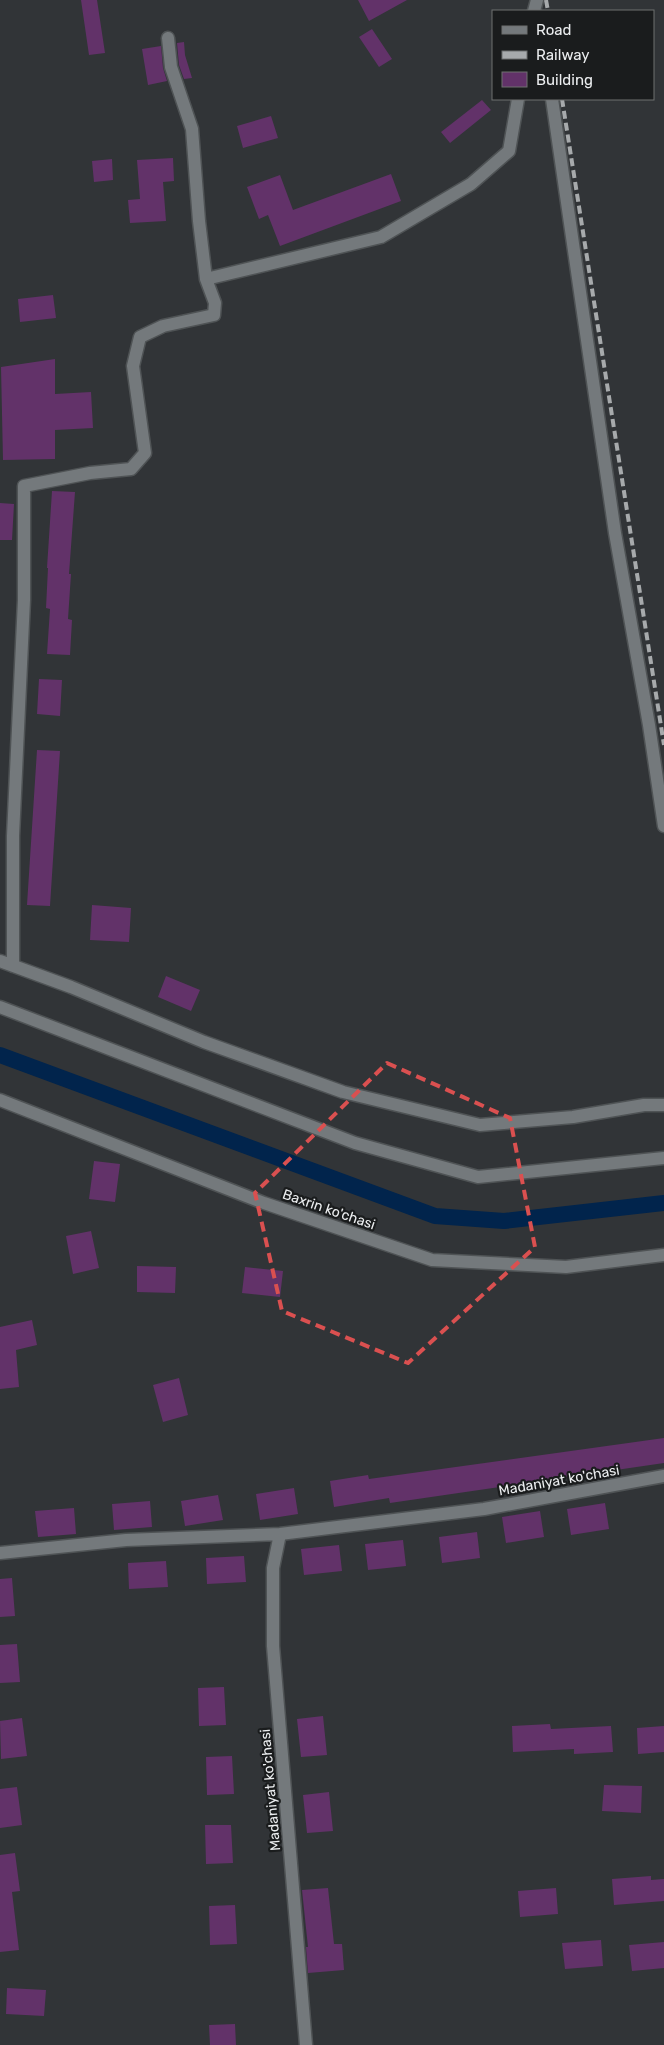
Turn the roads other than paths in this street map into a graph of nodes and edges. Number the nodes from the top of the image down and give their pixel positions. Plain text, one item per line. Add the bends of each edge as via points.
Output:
1 (168, 38) dead end
2 (518, 100) edge
3 (552, 100) edge
4 (206, 279) junction
5 (664, 826) edge
6 (0, 960) edge
7 (13, 966) junction
8 (0, 1007) edge
9 (0, 1100) edge
10 (664, 1105) edge
11 (664, 1158) edge
12 (664, 1255) edge
13 (664, 1476) edge
14 (280, 1534) junction
15 (0, 1553) edge
16 (306, 2045) edge

1 - 4 street via 171,67 192,129 198,221
2 - 4 street via 509,151 471,184 381,237
3 - 5 street via 614,533
4 - 7 street via 215,303 214,315 163,326 140,337 133,366 145,453 131,469 24,486 24,600 13,836
6 - 7 street
7 - 10 street via 204,1042 343,1092 480,1125
8 - 11 street via 355,1143 478,1177
9 - 12 street, Baxrin ko'chasi via 264,1203 432,1260 566,1268
13 - 14 street, Madaniyat ko'chasi via 484,1509
14 - 15 street, Madaniyat ko'chasi via 126,1540
14 - 16 street, Madaniyat ko'chasi via 273,1568 272,1646

